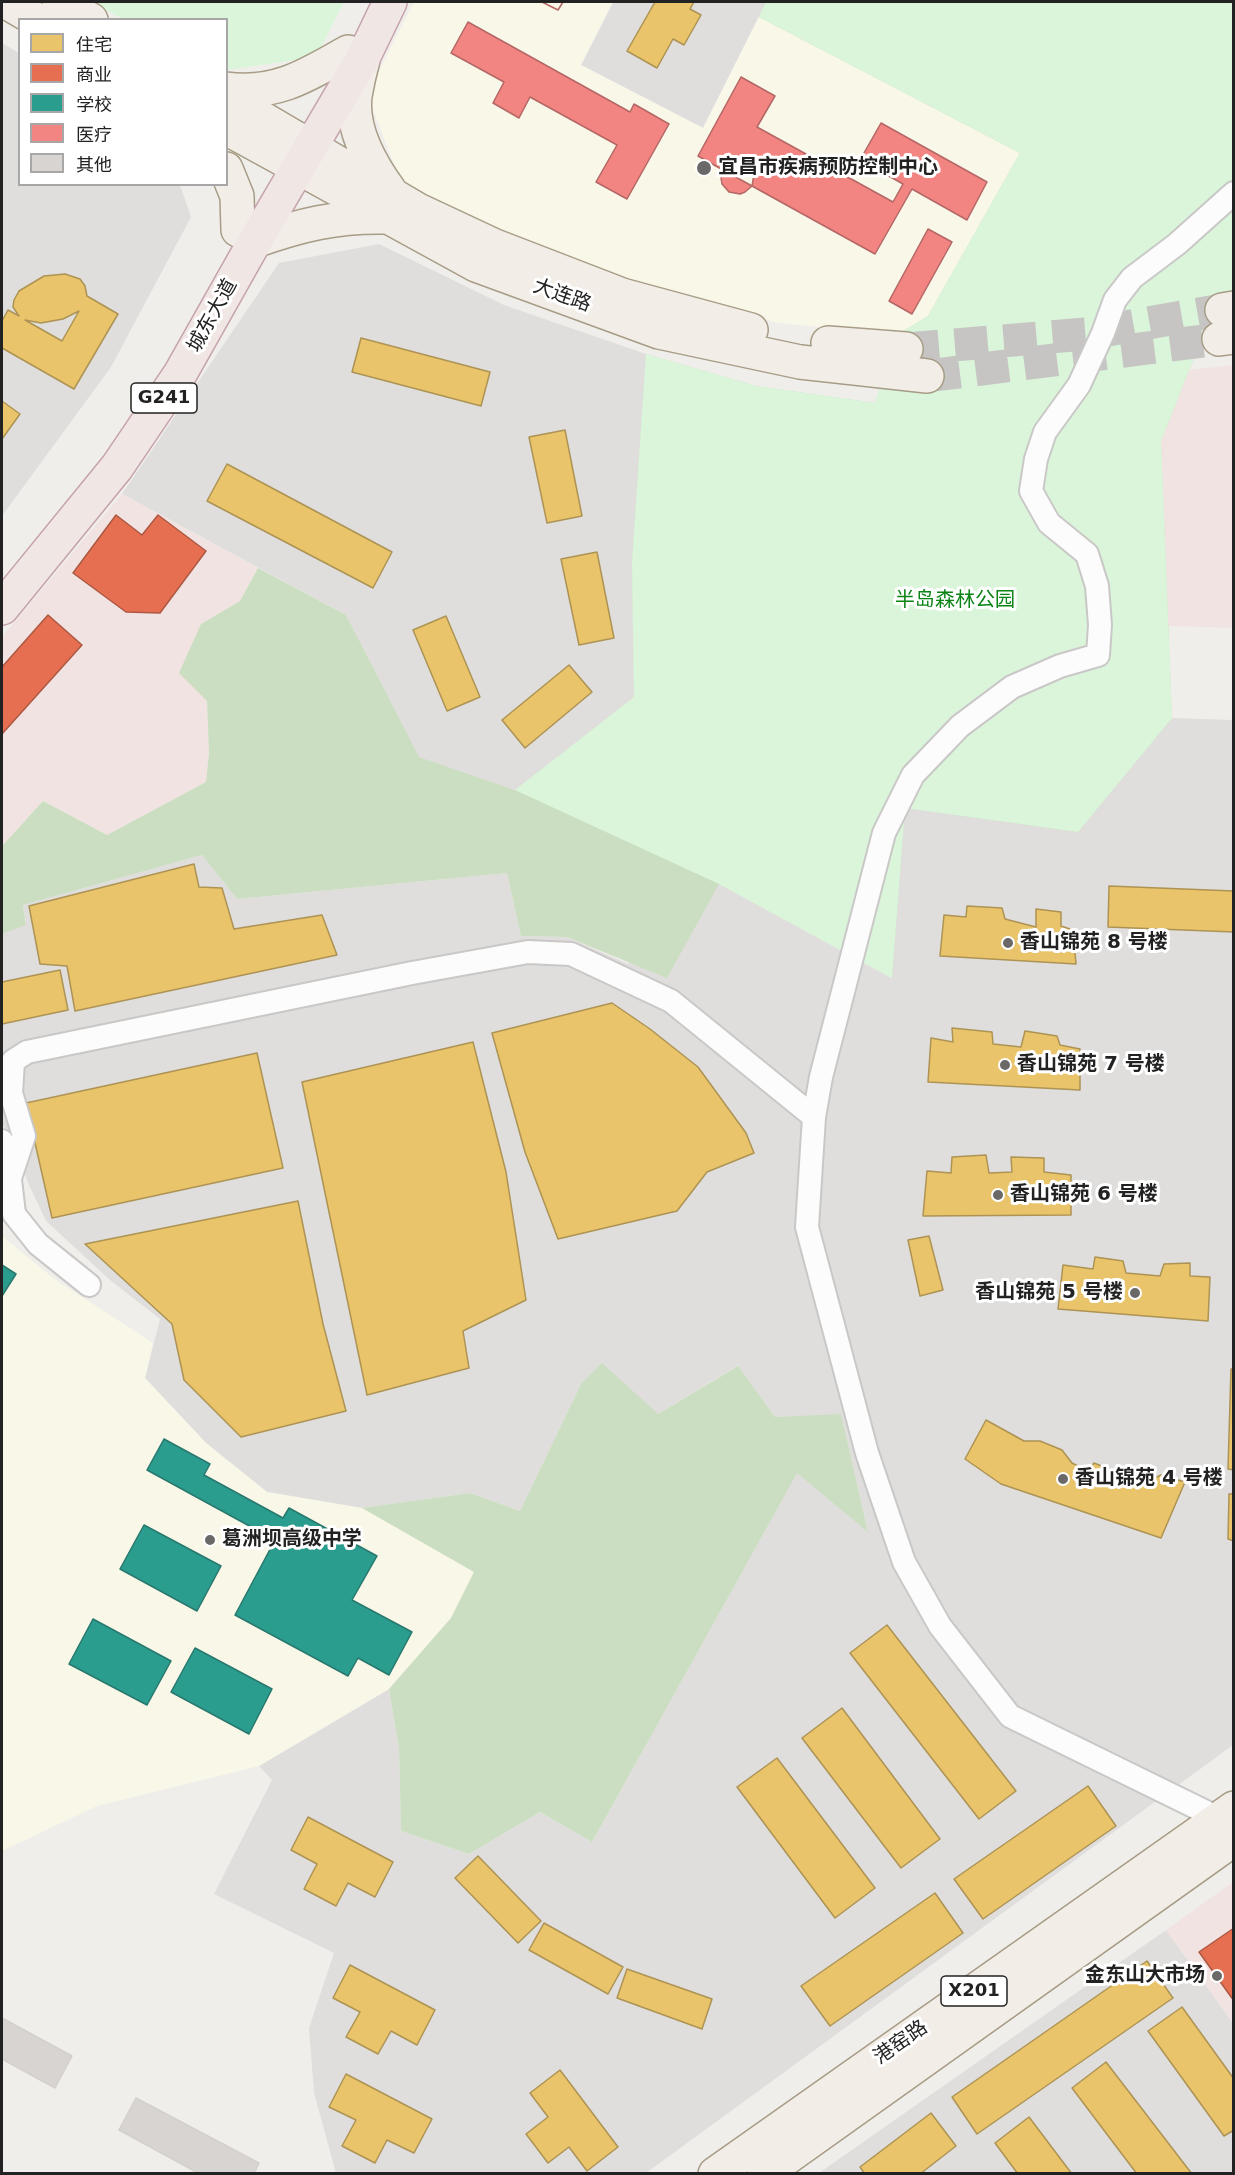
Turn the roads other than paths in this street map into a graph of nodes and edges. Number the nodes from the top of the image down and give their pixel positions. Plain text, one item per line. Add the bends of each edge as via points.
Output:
1 (6, 2) edge
2 (59, 2) edge
3 (371, 2) edge
4 (390, 2) edge
5 (34, 18) edge
6 (87, 18) edge
7 (356, 54) junction
8 (228, 89) edge
9 (228, 99) edge
10 (228, 129) edge
11 (296, 153) junction
12 (228, 175) edge
13 (1233, 193) edge
14 (390, 204) junction
15 (247, 236) junction
16 (906, 349) tunnel mouth
17 (927, 376) tunnel mouth
18 (2, 575) edge
19 (2, 608) edge
20 (814, 1117) junction
21 (2, 1142) edge
22 (10, 1178) junction
23 (89, 1285) dead end
24 (1228, 1822) edge
25 (715, 2174) edge
26 (764, 2174) edge

1 - 5 main road
2 - 6 main road
3 - 7 highway, 城东大道 / G241
4 - 7 highway, 城东大道 / G241
7 - 8 main road via 272,88 244,92
7 - 11 highway, 城东大道 / G241
7 - 14 main road via 358,129
9 - 11 main road, 大连路
10 - 11 main road, 大连路
11 - 14 main road, 大连路
11 - 15 highway, 城东大道 / G241
12 - 15 main road
13 - 20 street via 1132,278 1115,300 1079,385 1045,432 1031,491 1049,523 1087,554 1097,586 1098,655 1012,687 960,726 913,775 884,833
14 - 15 main road via 353,216
14 - 16 main road, 大连路 via 418,210 495,246 622,295 755,332 833,344
14 - 17 main road, 大连路 via 476,265 659,332 800,362
15 - 18 highway, 城东大道 / G241 via 107,444
15 - 19 highway, 城东大道 / G241 via 180,374 117,467
20 - 22 street via 672,1000 570,954 528,952 27,1052 13,1061 11,1093 24,1136
20 - 24 street via 807,1227 871,1464 904,1562 940,1626 1010,1716
21 - 22 street
22 - 23 street via 14,1214 38,1244
24 - 25 main road, 港窑路 / X201
24 - 26 main road, 港窑路 / X201

